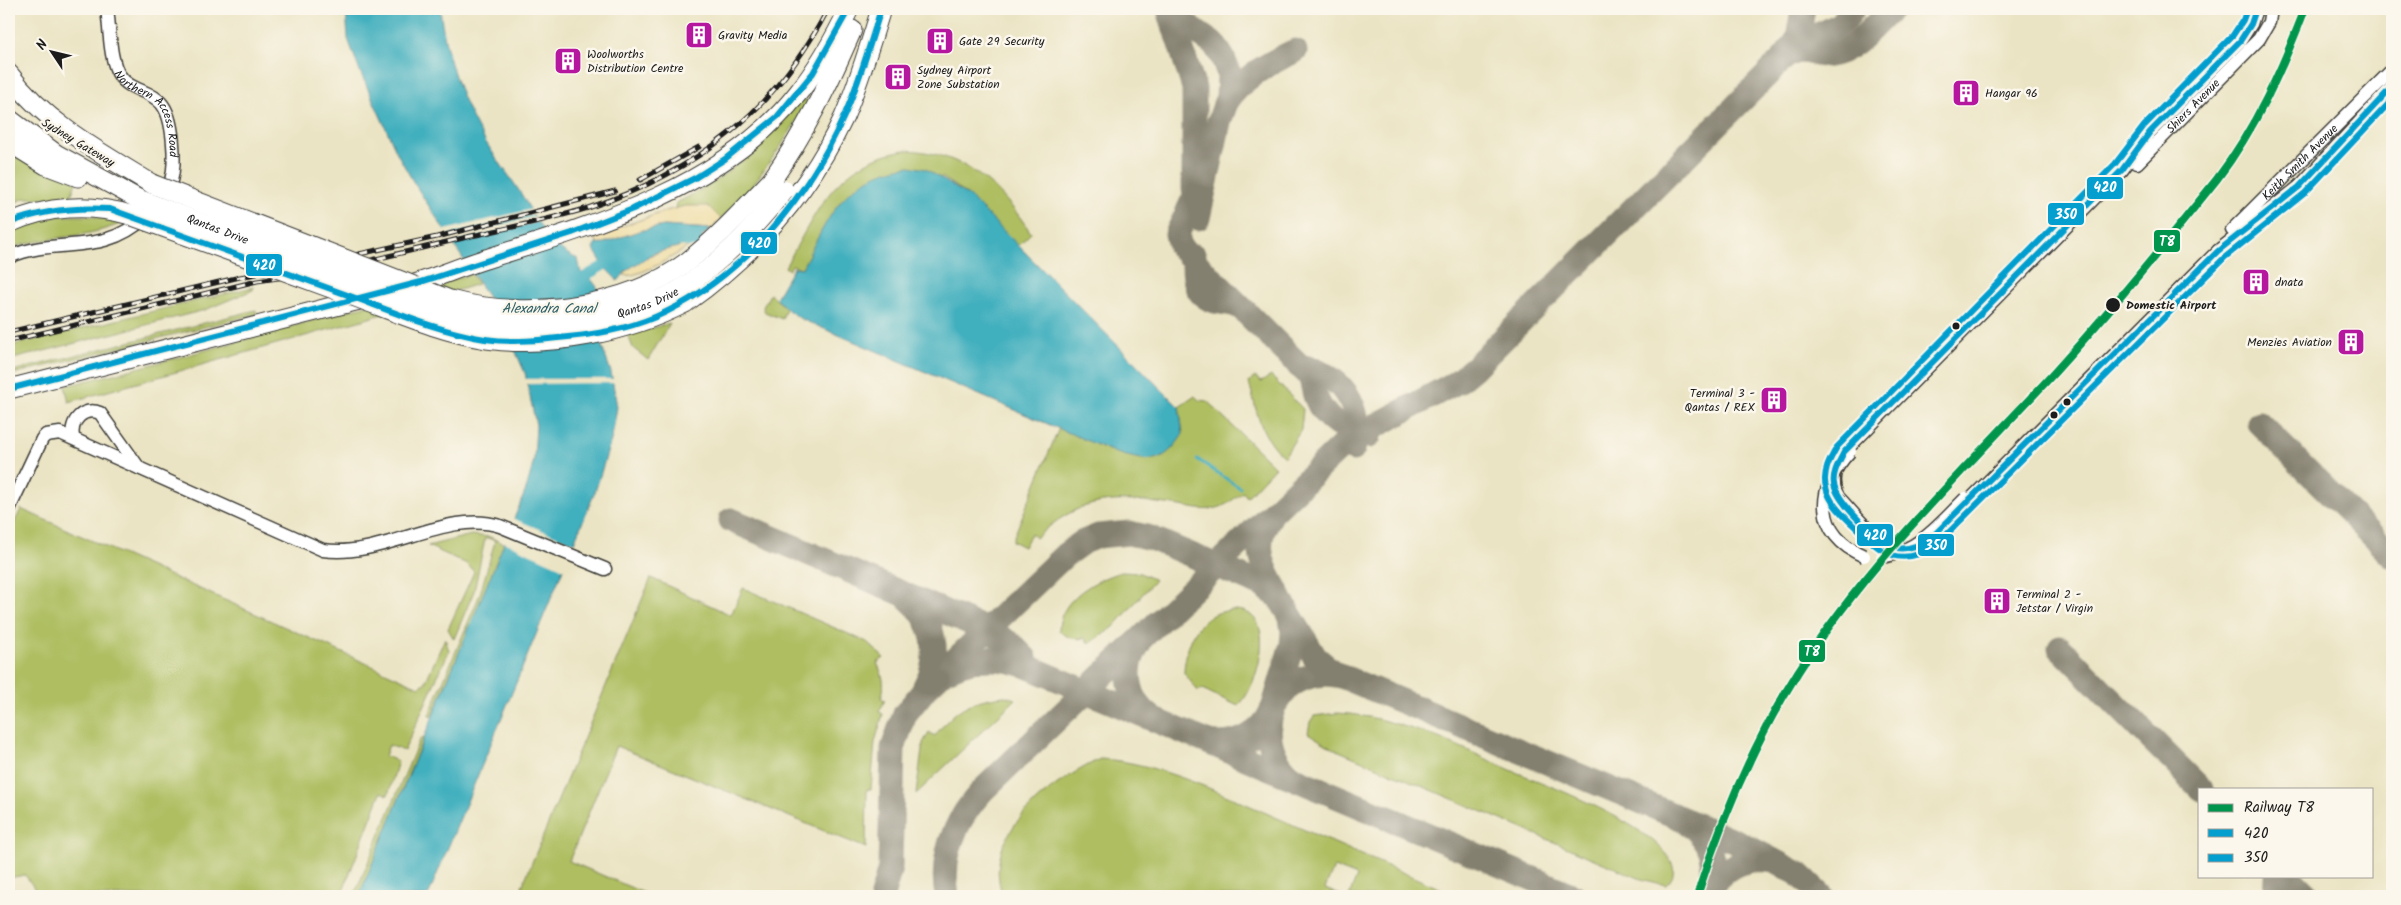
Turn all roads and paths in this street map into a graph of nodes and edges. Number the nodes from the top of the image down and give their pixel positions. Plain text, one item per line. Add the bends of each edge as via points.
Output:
1 (108, 9) edge
2 (849, 9) edge
3 (861, 9) edge
4 (880, 9) edge
5 (2256, 9) edge
6 (2272, 9) edge
7 (2392, 70) edge
8 (9, 74) edge
9 (2392, 87) edge
10 (9, 93) edge
11 (9, 119) edge
12 (9, 142) edge
13 (152, 184) junction
14 (784, 190) junction
15 (134, 207) junction
16 (9, 223) edge
17 (9, 257) edge
18 (9, 388) edge
19 (73, 438) junction
20 (141, 470) junction
21 (9, 510) edge
22 (1930, 539) joint
23 (1882, 557) joint
24 (605, 570) dead end

1 - 17 street, Northern Access Road via 117,72 128,85 161,103 166,113 173,144 170,183 148,215 133,229 110,240 34,249
2 - 18 highway via 832,44 798,94 765,128 689,181 639,206 574,232 421,282
3 - 14 highway, Qantas Drive via 816,110 794,148
4 - 14 highway, Qantas Drive via 839,103 818,141
5 - 22 street, Shiers Avenue via 2240,41 2150,132 2122,170 1851,443 1840,459 1833,484 1838,497 1879,538 1890,547 1908,549
6 - 23 street, Shiers Avenue, bridge via 2259,39 1836,467 1828,480 1825,496 1831,527 1853,551
7 - 23 street, Keith Smith Avenue, bridge via 1932,532 1910,549
8 - 13 highway via 42,111 92,148
9 - 22 street, Keith Smith Avenue via 2299,187 2224,246
10 - 13 highway, Sydney Gateway via 52,129 98,158
11 - 15 highway, Sydney Gateway
12 - 15 highway via 46,165
13 - 14 highway, Qantas Drive, bridge via 450,300 473,306 525,310 566,307 605,299 657,280 686,263 730,225
14 - 15 highway, bridge via 753,248 665,313 612,331 561,338 506,340 464,334 422,322
15 - 16 highway via 86,207 27,215
19 - 20 street
19 - 20 street via 72,427 79,416 91,411 100,413
19 - 21 street via 60,433 46,435 42,439
20 - 24 street via 323,550 356,551 467,522 486,522

